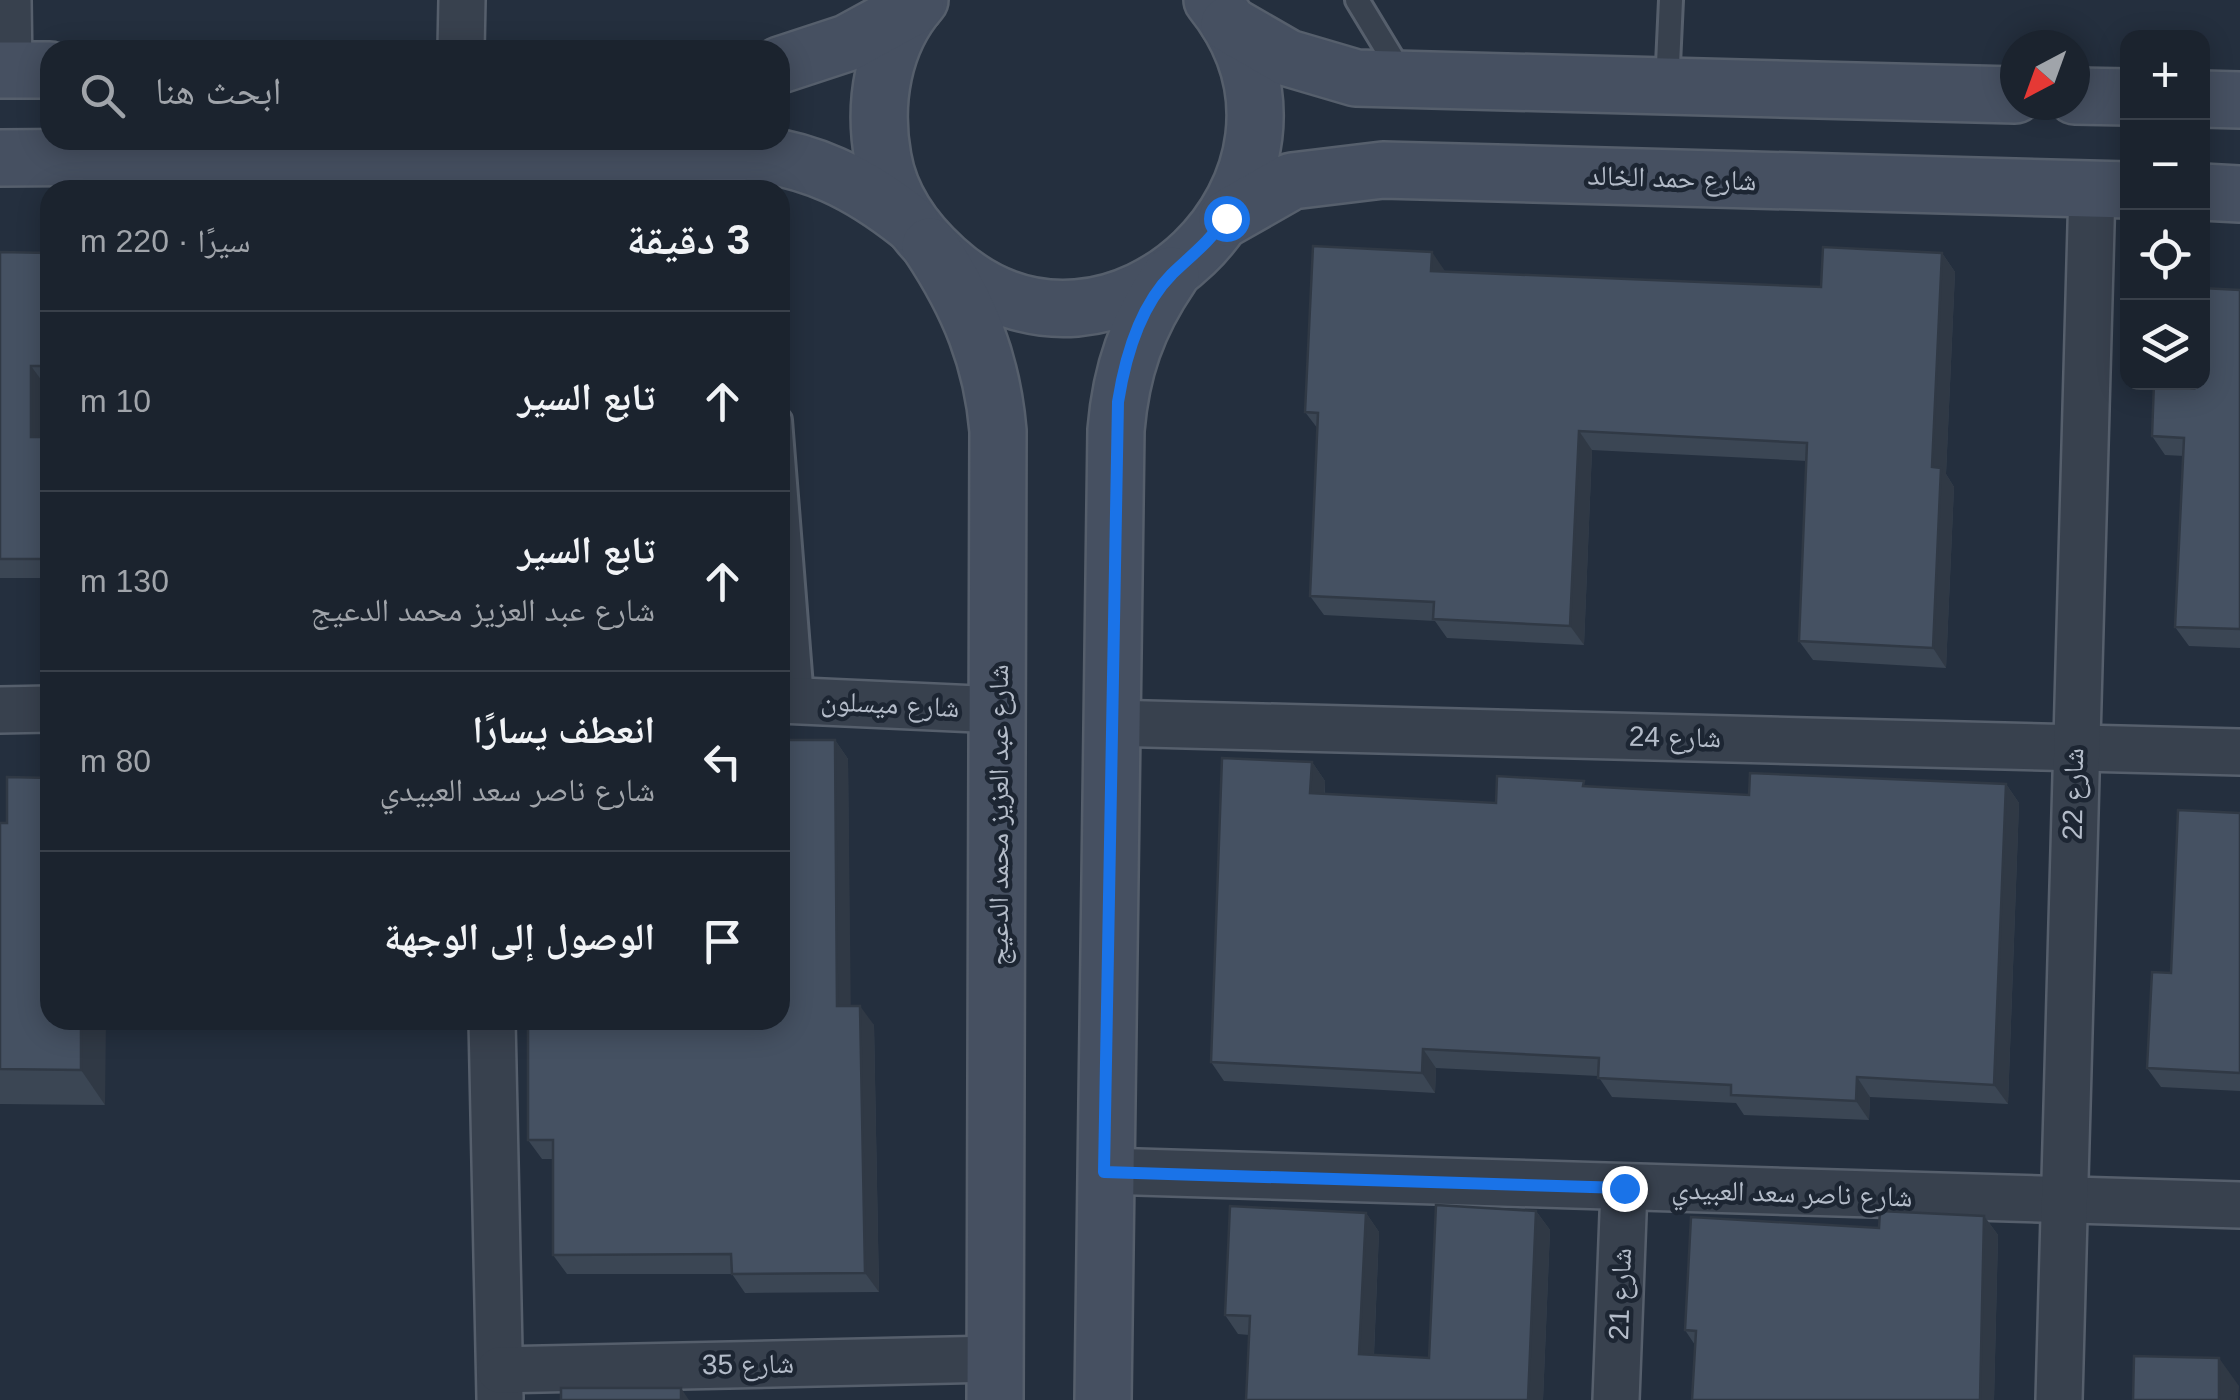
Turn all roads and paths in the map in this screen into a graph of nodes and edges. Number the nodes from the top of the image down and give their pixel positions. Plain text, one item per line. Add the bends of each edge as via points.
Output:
1 (8, 0) edge
2 (462, 0) edge
3 (1357, 0) edge
4 (1671, 0) edge
5 (917, 3) edge
6 (1221, 12) edge
7 (462, 40) edge
8 (790, 62) edge
9 (20, 70) edge
10 (1405, 79) junction
11 (1668, 86) junction
12 (2000, 95) edge
13 (2090, 97) edge
14 (2120, 98) edge
15 (2210, 99) edge
16 (2240, 100) edge
17 (0, 158) edge
18 (493, 174) edge
19 (2110, 190) edge
20 (2210, 192) edge
21 (2240, 194) edge
22 (1226, 218) junction
23 (920, 235) junction
24 (1171, 275) junction
25 (790, 675) edge
26 (791, 700) edge
27 (40, 709) edge
28 (0, 710) edge
29 (999, 710) junction
30 (1109, 723) junction
31 (2074, 746) junction
32 (2240, 752) edge
33 (492, 1030) edge
34 (1104, 1172) junction
35 (1624, 1188) junction
36 (2065, 1201) junction
37 (2240, 1205) edge
38 (995, 1380) edge
39 (500, 1385) edge
40 (1103, 1400) edge
41 (1616, 1400) edge
42 (2059, 1400) edge

1 - 9 street
2 - 7 street
3 - 10 lane
4 - 11 lane
5 - 8 street via 847,44
5 - 23 street, شارع عبد العزيز محمد الدعيج via 886,65 879,98 884,164
6 - 10 street via 1268,49 1333,74
6 - 22 street via 1246,64 1254,107 1250,165
10 - 11 street
11 - 12 street
13 - 14 street
15 - 16 street
17 - 18 street
18 - 23 street via 744,152 793,158 845,177
19 - 22 street, شارع حمد الخالد via 1383,170 1292,181
19 - 31 street, شارع 22
20 - 21 street
22 - 24 street
23 - 24 street via 982,286 1045,305 1111,301
23 - 29 street, شارع عبد العزيز محمد الدعيج via 972,316 995,393
24 - 30 street via 1134,339 1118,402
25 - 26 lane
26 - 29 street, شارع ميسلون
27 - 28 street
29 - 38 street, شارع عبد العزيز محمد الدعيج
30 - 31 street, شارع 24
30 - 34 street
31 - 32 street, شارع 24
31 - 36 street, شارع 22
33 - 39 street, شارع 35
34 - 35 street, شارع ناصر سعد العبيدي
34 - 40 street
35 - 36 street, شارع ناصر سعد العبيدي
35 - 41 street, شارع 21
36 - 37 street, شارع ناصر سعد العبيدي
36 - 42 street, شارع 22
38 - 39 street, شارع 35

